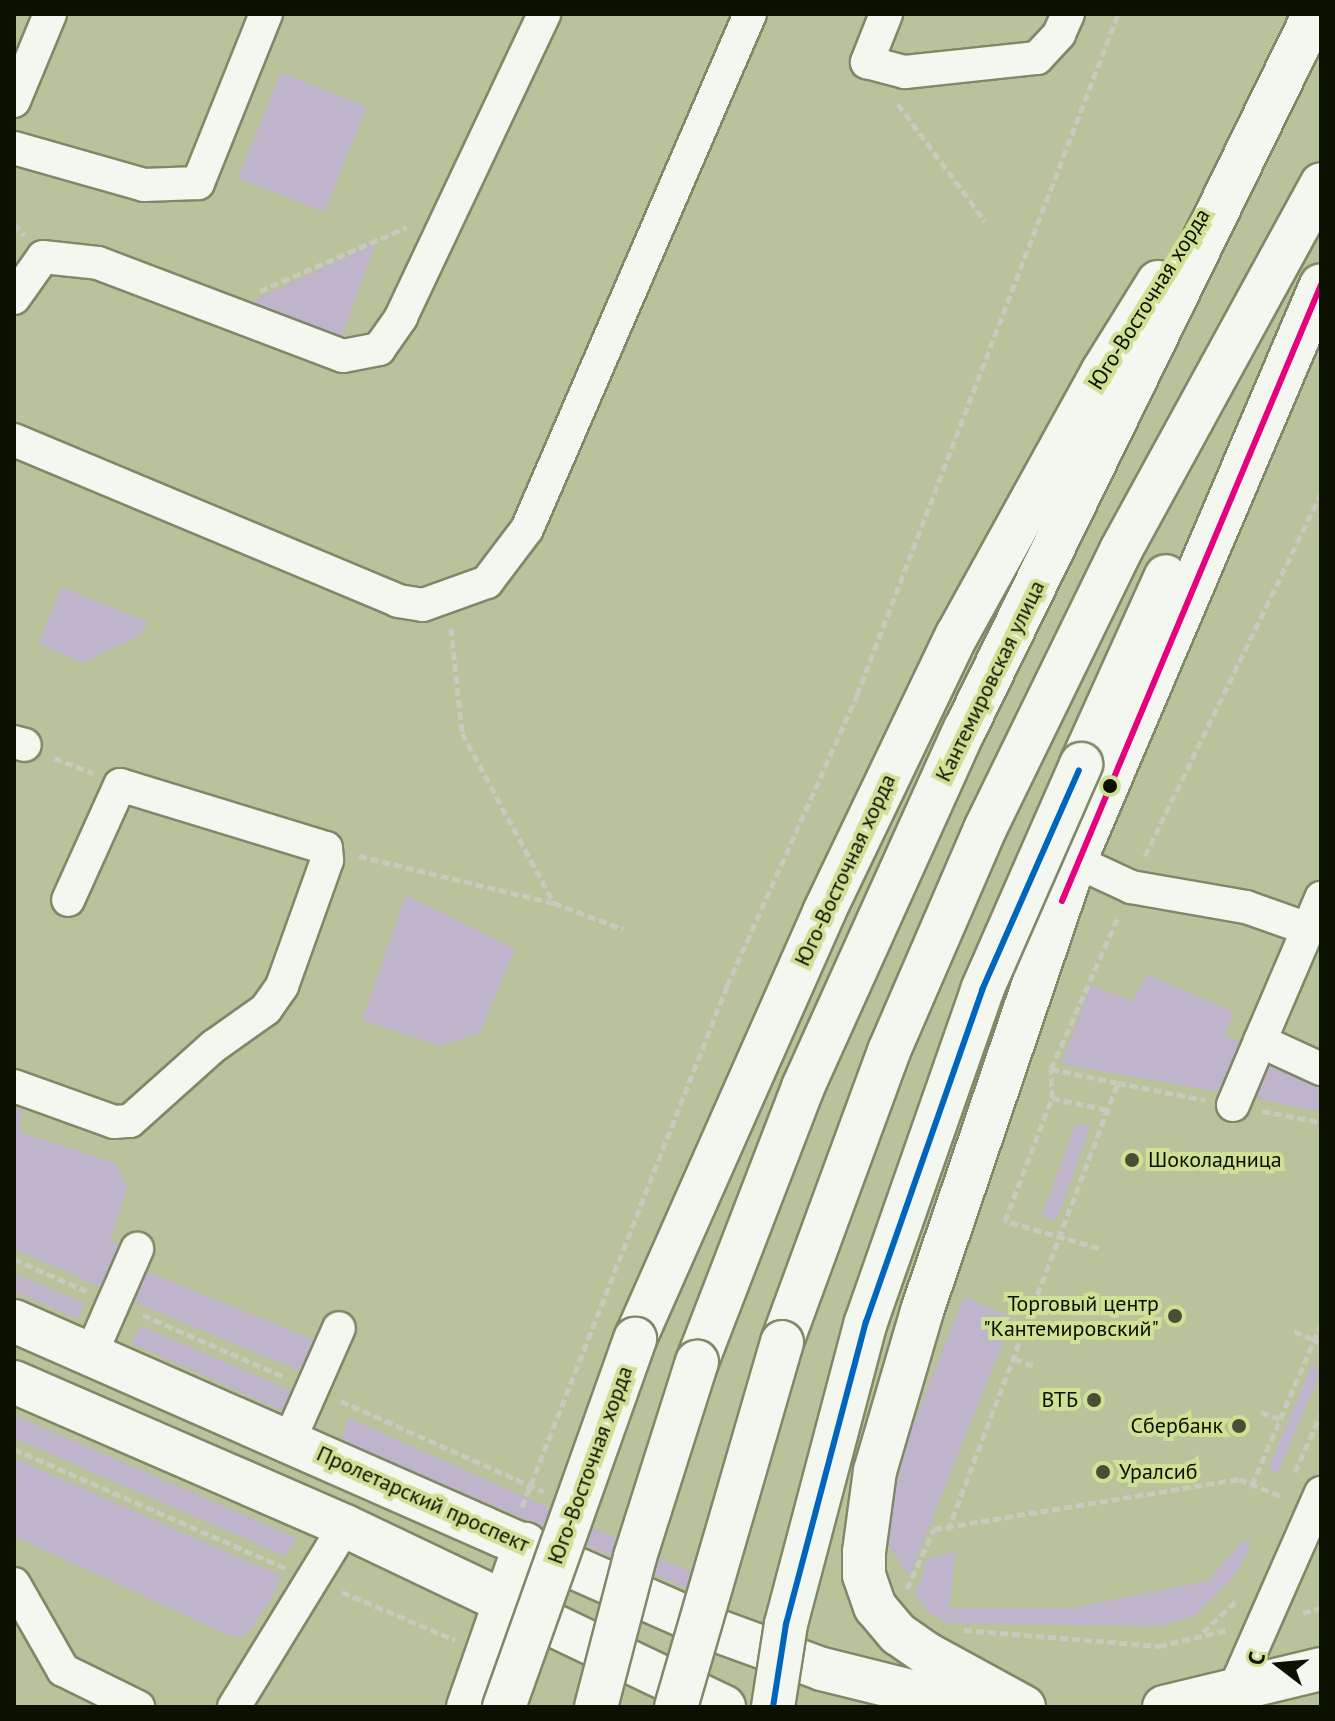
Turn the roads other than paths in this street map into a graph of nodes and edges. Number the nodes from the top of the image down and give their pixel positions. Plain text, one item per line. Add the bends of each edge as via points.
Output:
1 (50, 14) edge
2 (266, 14) edge
3 (544, 14) edge
4 (750, 14) edge
5 (886, 14) edge
6 (1068, 14) edge
7 (1314, 14) edge
8 (1284, 81) junction
9 (14, 101) edge
10 (14, 148) edge
11 (1321, 184) edge
12 (1321, 201) edge
13 (1321, 285) edge
14 (14, 298) edge
15 (14, 440) edge
16 (1075, 861) junction
17 (1321, 898) edge
18 (68, 900) dead end
19 (1308, 929) junction
20 (1260, 1041) junction
21 (1321, 1069) edge
22 (14, 1086) edge
23 (1233, 1105) road end
24 (137, 1249) dead end
25 (14, 1321) edge
26 (339, 1328) dead end
27 (91, 1354) junction
28 (14, 1382) edge
29 (290, 1439) junction
30 (1321, 1493) edge
31 (345, 1526) junction
32 (518, 1541) junction
33 (14, 1584) edge
34 (496, 1600) junction
35 (1321, 1669) edge
36 (1229, 1699) edge
37 (138, 1707) edge
38 (234, 1707) edge
39 (468, 1707) edge
40 (504, 1707) edge
41 (596, 1707) edge
42 (676, 1707) edge
43 (724, 1707) edge
44 (773, 1707) edge
45 (974, 1707) edge
46 (1024, 1707) edge
47 (1164, 1707) edge

1 - 9 street
2 - 10 street via 198,183 144,185
3 - 14 street via 401,317 379,349 343,356 98,263 43,257
4 - 15 street via 527,529 487,582 423,605 398,601
5 - 6 street via 867,62 905,72 1037,58 1059,34
7 - 8 main road, Кантемировская улица
8 - 40 main road, Юго-Восточная хорда, bridge via 1102,372 957,635 817,926 635,1339
8 - 41 main road, Кантемировская улица, bridge via 958,744 803,1087 697,1362 635,1557
11 - 42 main road, bridge via 1121,550 985,829 889,1051 782,1342
12 - 44 main road, bridge via 1226,444 982,990 866,1322 786,1624
13 - 16 main road
16 - 19 street via 1131,887 1246,907
16 - 46 main road via 922,1311 875,1471 864,1552 868,1593 898,1634
17 - 19 street
18 - 22 street via 120,785 326,848 327,860 274,998 130,1121 114,1122
19 - 20 street
20 - 21 street
20 - 23 street
24 - 27 street
25 - 27 main road, Пролетарский проспект
26 - 29 street
27 - 29 main road, Пролетарский проспект
28 - 31 main road
29 - 32 main road, Пролетарский проспект
30 - 36 street
31 - 34 main road
31 - 38 street
32 - 34 main road
32 - 45 main road, Пролетарский проспект via 793,1659
33 - 37 street via 63,1670
34 - 39 main road
34 - 43 main road
35 - 36 main road
36 - 47 main road

